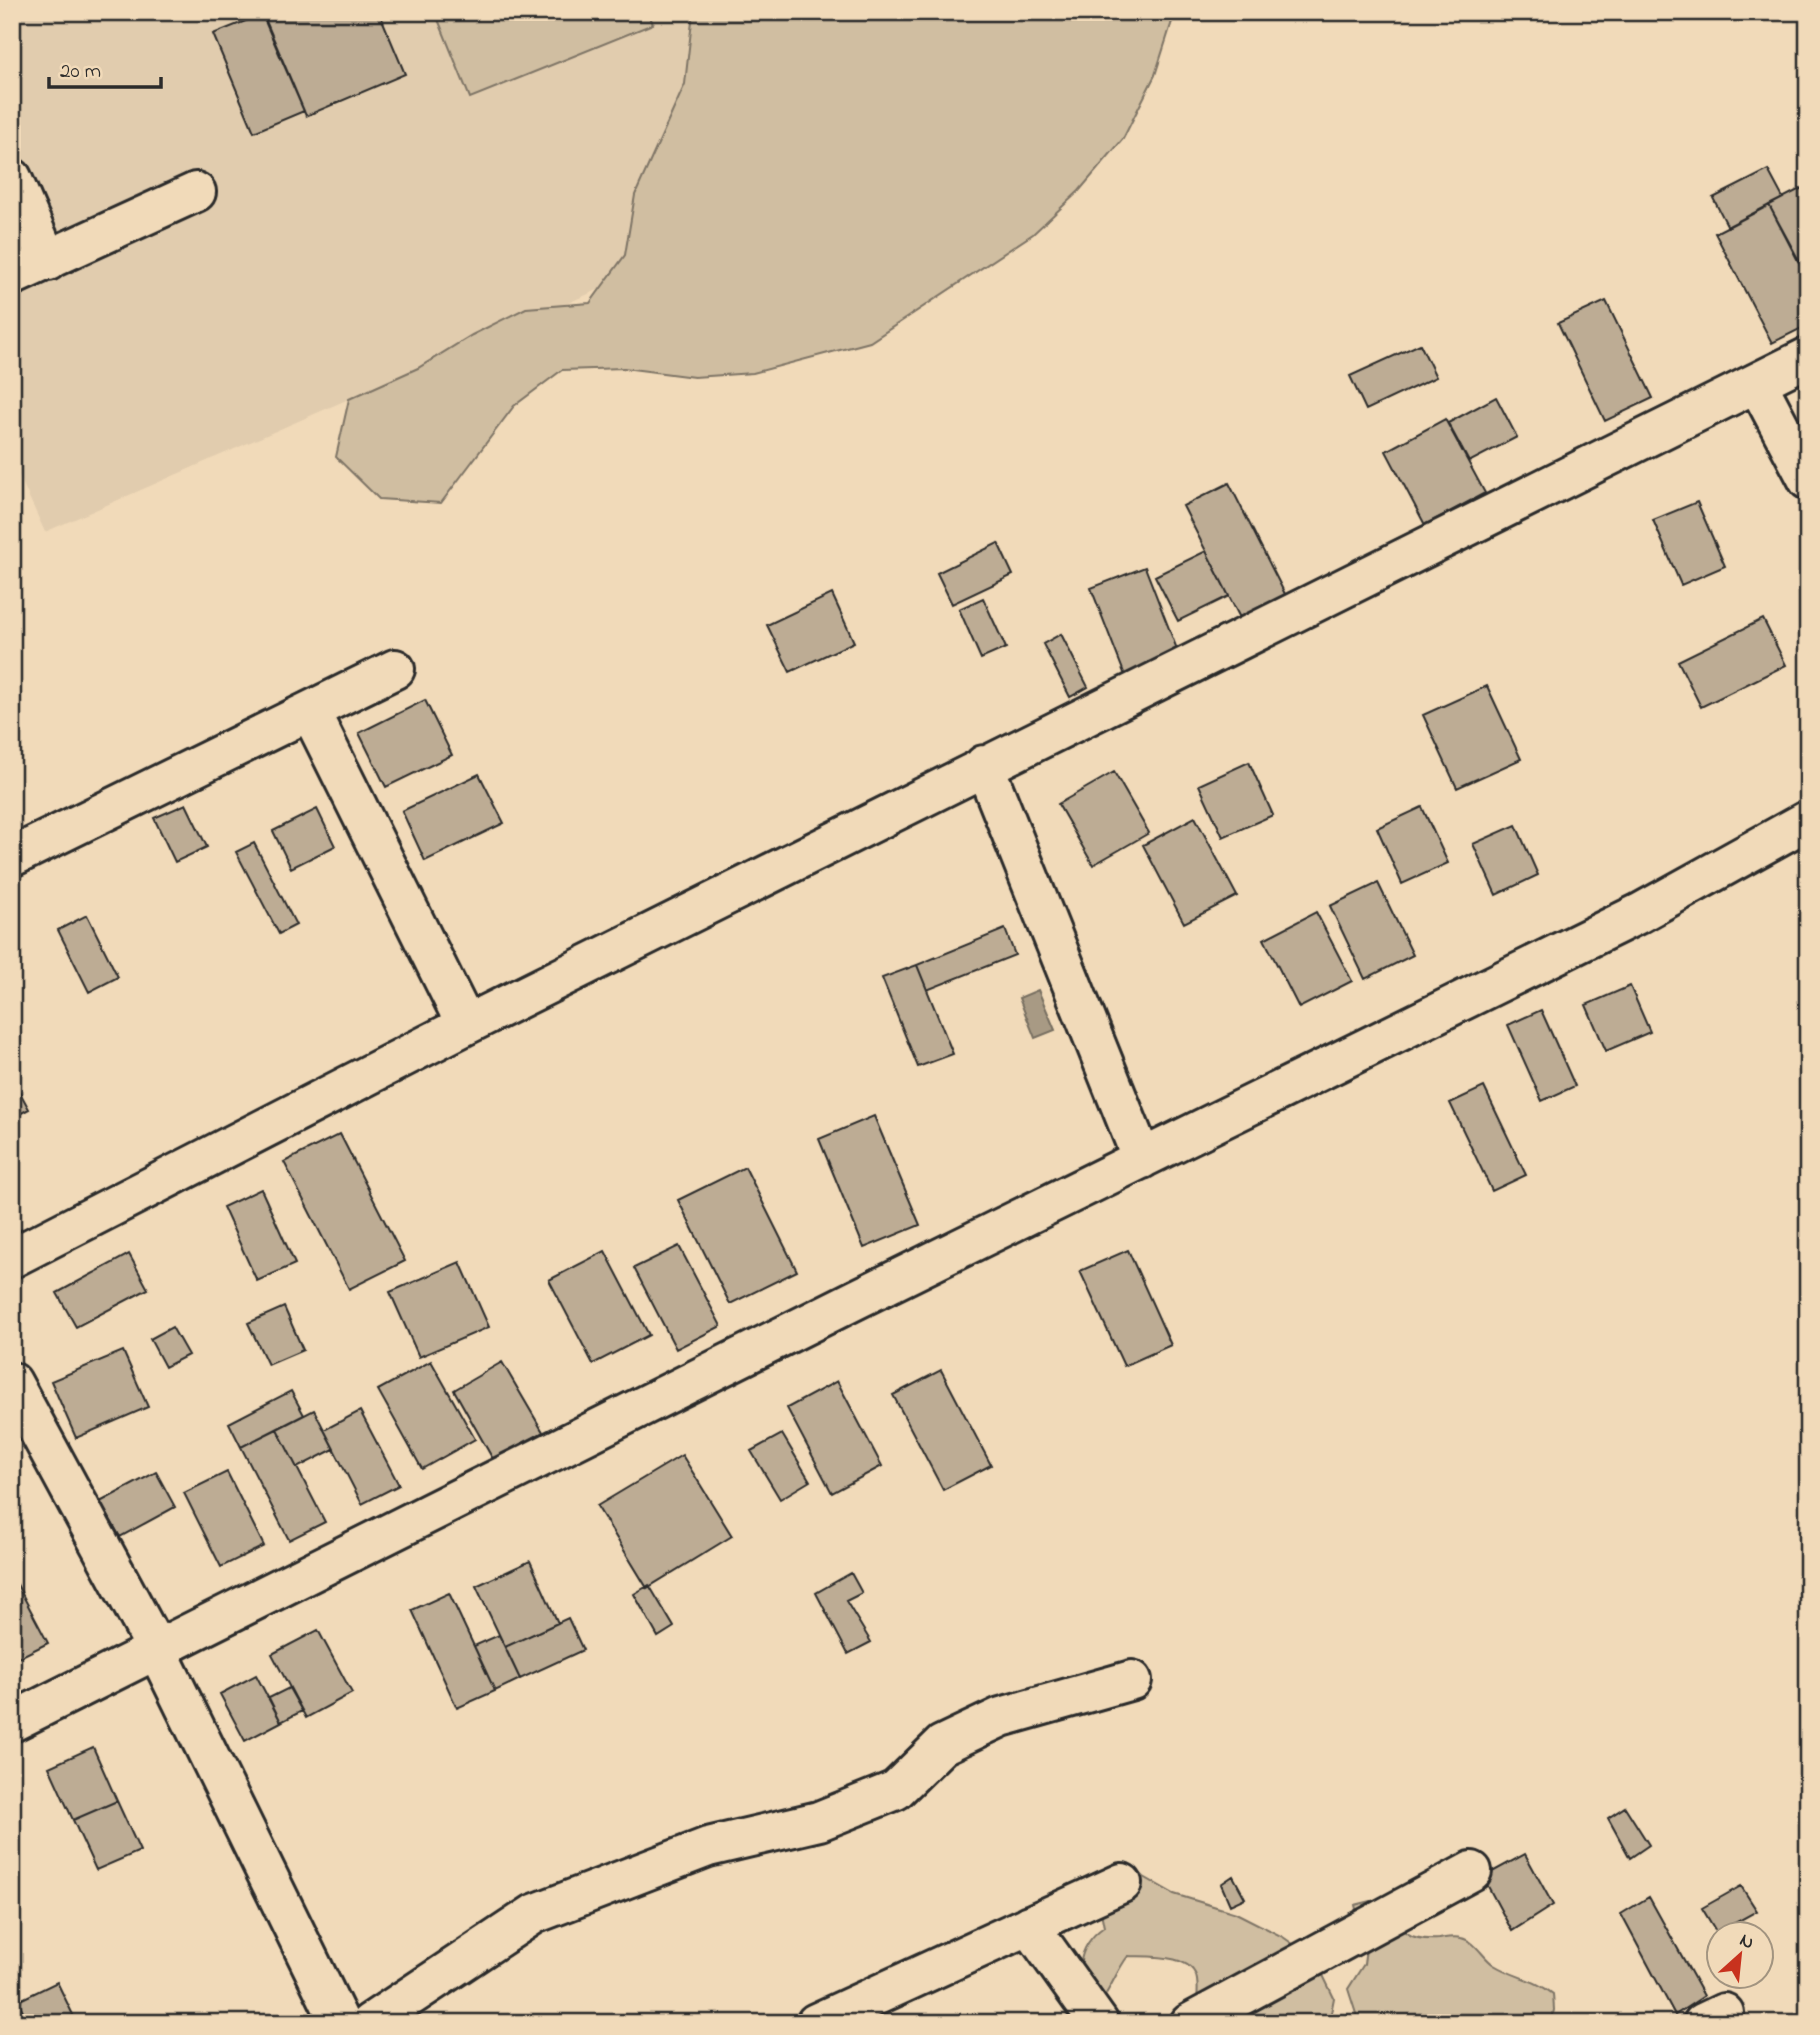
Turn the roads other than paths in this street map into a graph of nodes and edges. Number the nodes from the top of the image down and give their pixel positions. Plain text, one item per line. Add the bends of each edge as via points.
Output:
1 (12, 178) edge
2 (196, 192) dead end
3 (48, 261) junction
4 (12, 276) edge
5 (1808, 357) edge
6 (1757, 383) junction
7 (1808, 480) edge
8 (396, 669) dead end
9 (310, 711) junction
10 (984, 765) junction
11 (1808, 820) edge
12 (12, 857) edge
13 (466, 1025) junction
14 (1142, 1158) junction
15 (12, 1258) edge
16 (12, 1382) edge
17 (157, 1650) junction
18 (1132, 1680) dead end
19 (12, 1722) edge
20 (1472, 1871) dead end
21 (1122, 1883) dead end
22 (1029, 1925) junction
23 (340, 2023) edge
24 (370, 2023) edge
25 (816, 2023) edge
26 (1099, 2023) edge
27 (1190, 2023) edge

1 - 3 street
2 - 3 street
3 - 4 street
5 - 6 street
6 - 7 street
6 - 10 street
8 - 9 street
9 - 12 street
9 - 13 street
10 - 13 street
10 - 14 street
11 - 14 street via 1640,913
13 - 15 street
14 - 17 street
16 - 17 street
17 - 19 street
17 - 23 street
18 - 24 street via 1001,1717 942,1745 896,1790 819,1821 708,1847 534,1914
20 - 27 street
21 - 22 street
22 - 25 street
22 - 26 street

